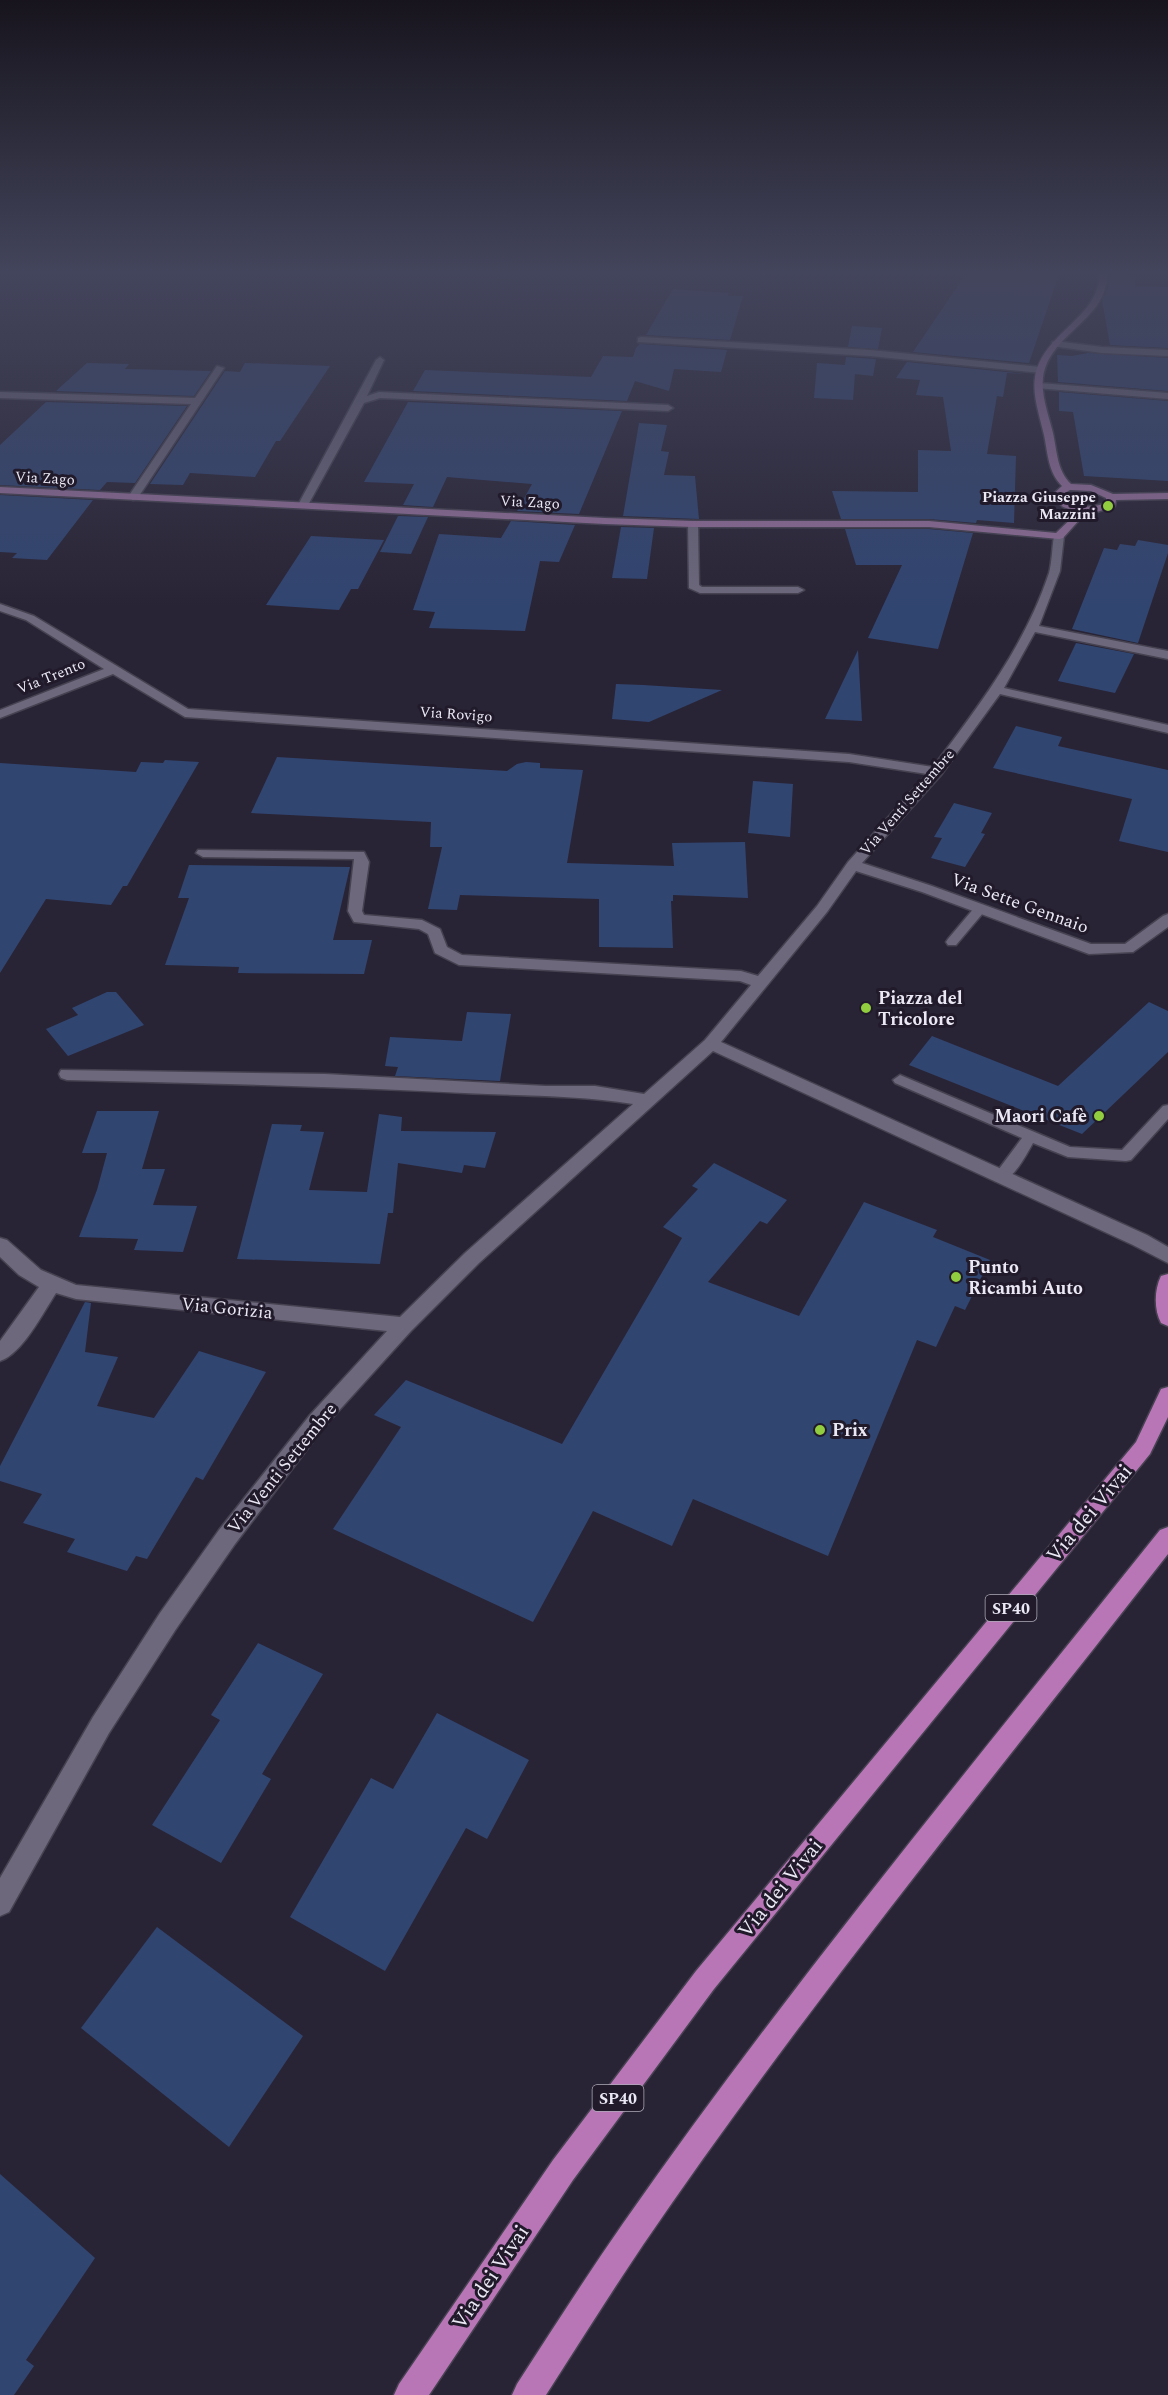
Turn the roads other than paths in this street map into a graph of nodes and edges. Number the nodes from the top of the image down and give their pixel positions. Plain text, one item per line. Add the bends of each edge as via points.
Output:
1 (209, 383) edge
2 (369, 383) edge
3 (1040, 383) edge
4 (1040, 386) junction
5 (0, 395) edge
6 (1168, 396) edge
7 (196, 401) junction
8 (360, 401) junction
9 (668, 408) dead end
10 (1069, 487) junction
11 (0, 490) edge
12 (1111, 496) junction
13 (1168, 496) edge
14 (133, 497) junction
15 (1062, 502) junction
16 (303, 505) junction
17 (1093, 509) junction
18 (693, 524) junction
19 (1059, 536) junction
20 (798, 590) dead end
21 (0, 607) edge
22 (1032, 628) junction
23 (1168, 655) edge
24 (114, 669) junction
25 (997, 690) junction
26 (0, 714) edge
27 (1168, 729) edge
28 (936, 772) junction
29 (203, 853) dead end
30 (853, 865) junction
31 (979, 910) junction
32 (1168, 919) edge
33 (952, 942) dead end
34 (762, 983) junction
35 (711, 1044) junction
36 (67, 1074) dead end
37 (900, 1080) dead end
38 (648, 1101) junction
39 (1168, 1110) edge
40 (1030, 1136) junction
41 (1000, 1177) junction
42 (0, 1245) edge
43 (1168, 1256) edge
44 (1168, 1281) edge
45 (51, 1285) junction
46 (1168, 1318) edge
47 (404, 1325) junction
48 (0, 1353) edge
49 (1168, 1395) edge
50 (1168, 1537) edge
51 (0, 1903) edge
52 (410, 2395) edge
53 (528, 2395) edge

1 - 7 street
2 - 8 street
3 - 4 street
4 - 6 street
4 - 10 street via 1056,474
5 - 7 street
7 - 14 street
8 - 9 street via 379,395
8 - 16 street
10 - 12 street via 1093,488
10 - 15 street via 1057,495
11 - 14 street, Via Zago
12 - 13 street
12 - 17 street via 1111,504
14 - 16 street, Via Zago
15 - 17 street
15 - 19 street
16 - 18 street, Via Zago
17 - 19 street via 1078,515
18 - 19 street, Via Zago via 929,524
18 - 20 street via 693,586 700,590
19 - 22 street, Via Venti Settembre via 1055,571
21 - 24 street, Via Rovigo via 30,618
22 - 23 street
22 - 25 street, Via Venti Settembre
24 - 26 street, Via Trento
24 - 28 street, Via Rovigo via 185,713 849,758
25 - 27 street
25 - 28 street, Via Venti Settembre
28 - 30 street, Via Venti Settembre
29 - 34 street via 359,855 362,862 355,910 359,919 422,925 435,932 440,950 459,960 741,976
30 - 31 street, Via Sette Gennaio
30 - 34 street, Via Venti Settembre
31 - 32 street, Via Sette Gennaio via 1089,949 1128,949
31 - 33 lane
34 - 35 street, Via Venti Settembre
35 - 38 street, Via Venti Settembre
35 - 41 street
36 - 38 street via 574,1091
37 - 40 lane
38 - 47 street, Via Venti Settembre via 472,1258
39 - 40 lane via 1126,1156 1068,1152
40 - 41 lane
41 - 43 street
42 - 45 street, Via Gorizia via 21,1269
44 - 46 main road
45 - 47 street, Via Gorizia via 110,1297
45 - 48 street
47 - 51 street, Via Venti Settembre via 317,1421 188,1593 102,1725
49 - 52 main road, Via dei Vivai / SP40 via 1143,1448 705,1980 563,2170
50 - 53 main road via 769,2048 634,2234

